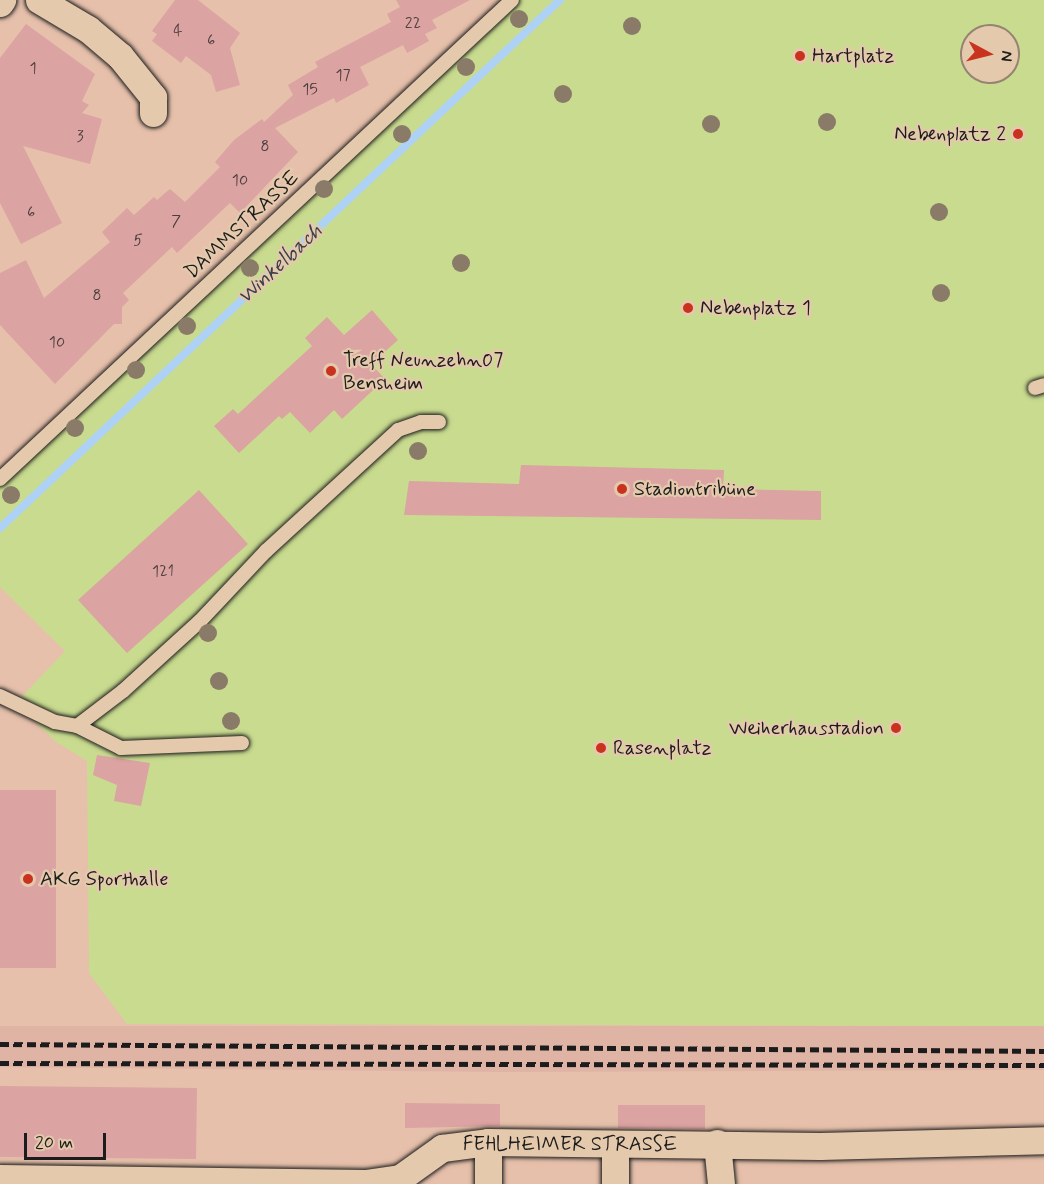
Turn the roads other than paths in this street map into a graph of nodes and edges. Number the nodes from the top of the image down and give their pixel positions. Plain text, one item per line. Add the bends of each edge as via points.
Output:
1 (39, 0) edge
2 (512, 0) edge
3 (153, 113) dead end
4 (439, 422) dead end
5 (0, 479) edge
6 (0, 696) edge
7 (77, 726) junction
8 (242, 743) dead end
9 (1044, 1140) edge
10 (488, 1142) junction
11 (717, 1143) junction
12 (615, 1144) junction
13 (0, 1178) edge
14 (251, 1182) edge
15 (386, 1183) edge
16 (488, 1184) edge
17 (615, 1184) edge
18 (721, 1184) edge

1 - 3 street via 88,29 120,56 153,97
2 - 5 lane, DAMMSTRASSE
4 - 7 lane via 421,422 398,430 291,528 200,621 123,691
6 - 7 lane via 55,722
7 - 8 lane via 121,748
9 - 11 street, FEHLHEIMER STRASSE via 820,1146
10 - 12 street, FEHLHEIMER STRASSE
10 - 15 street, FEHLHEIMER STRASSE via 442,1148 413,1171
10 - 16 street
11 - 12 street, FEHLHEIMER STRASSE
11 - 18 street
12 - 17 street
13 - 14 street, FEHLHEIMER STRASSE
14 - 15 street, FEHLHEIMER STRASSE

